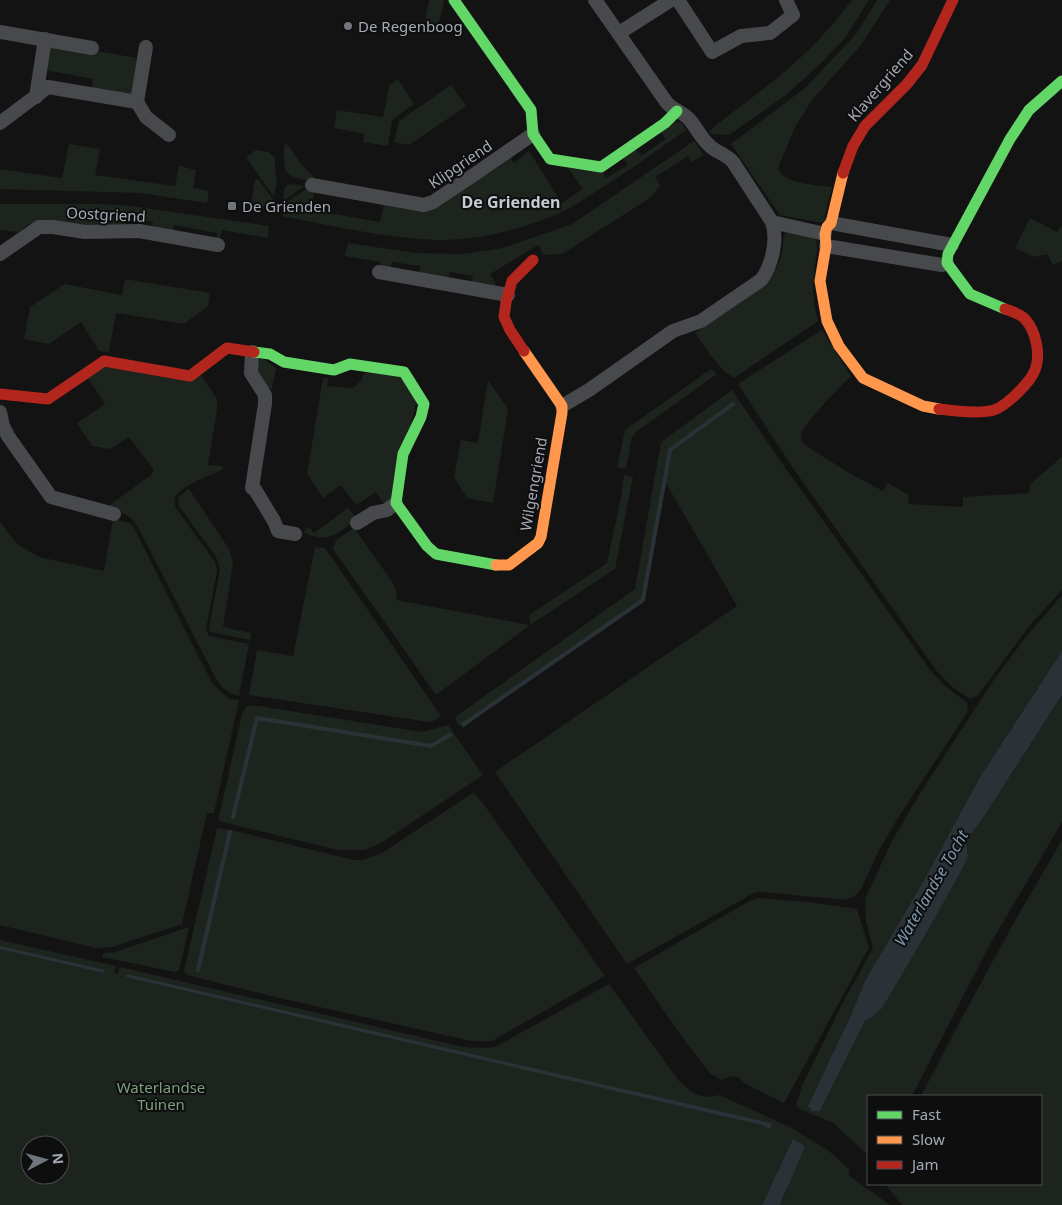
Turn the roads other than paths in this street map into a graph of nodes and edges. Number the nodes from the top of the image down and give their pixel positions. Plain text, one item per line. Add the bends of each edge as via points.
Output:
1 (454, 0) edge
2 (595, 0) edge
3 (671, 0) edge
4 (678, 0) edge
5 (786, 0) edge
6 (953, 0) edge
7 (0, 32) edge
8 (618, 34) junction
9 (45, 39) junction
10 (146, 47) dead end
11 (92, 48) dead end
12 (1062, 81) edge
13 (36, 97) junction
14 (137, 102) junction
15 (677, 111) junction
16 (0, 123) edge
17 (533, 134) junction
18 (169, 135) dead end
19 (312, 185) dead end
20 (772, 222) junction
21 (827, 234) junction
22 (218, 245) dead end
23 (952, 245) junction
24 (0, 254) edge
25 (533, 260) dead end
26 (947, 263) junction
27 (379, 272) dead end
28 (508, 295) junction
29 (252, 352) junction
30 (0, 394) edge
31 (562, 406) junction
32 (0, 412) edge
33 (396, 504) junction
34 (114, 514) dead end
35 (357, 523) dead end
36 (295, 534) dead end

1 - 17 street via 531,110
2 - 8 street
3 - 8 street
4 - 5 street via 712,52 741,36 770,33 793,15
6 - 21 street, Klavergriend via 922,65 903,89 883,104 859,135 844,167
7 - 9 street
8 - 15 street via 667,103
9 - 11 street
9 - 13 street
10 - 14 street
12 - 23 street via 1029,110 1010,138
13 - 14 street via 48,87
13 - 16 street
14 - 18 street via 146,117
15 - 17 street via 665,123 601,167 550,159
15 - 20 street via 686,117 709,146 728,156
17 - 19 street, Klipgriend via 424,205
20 - 21 street
20 - 31 street via 773,245 769,266 761,280 701,321 673,331
21 - 23 street
21 - 26 street via 942,265
21 - 26 street, Klavergriend via 820,281 827,320 839,346 864,378 923,406 958,412 994,410 1017,394 1035,370 1037,348 1034,331 1024,317 970,294
22 - 24 street, Oostgriend via 138,231 86,232 39,227
23 - 26 street
25 - 28 street via 512,281
27 - 28 street
28 - 31 street via 504,317 510,330
29 - 30 street via 227,348 190,376 104,361 48,399
29 - 33 street via 270,354 284,362 334,370 350,364 404,372 424,404 424,410 403,454
29 - 36 street via 251,373 265,395 252,488 278,531
31 - 33 street, Wilgengriend via 541,537 538,543 509,565 436,554
32 - 34 street via 8,436 51,497
33 - 35 street

